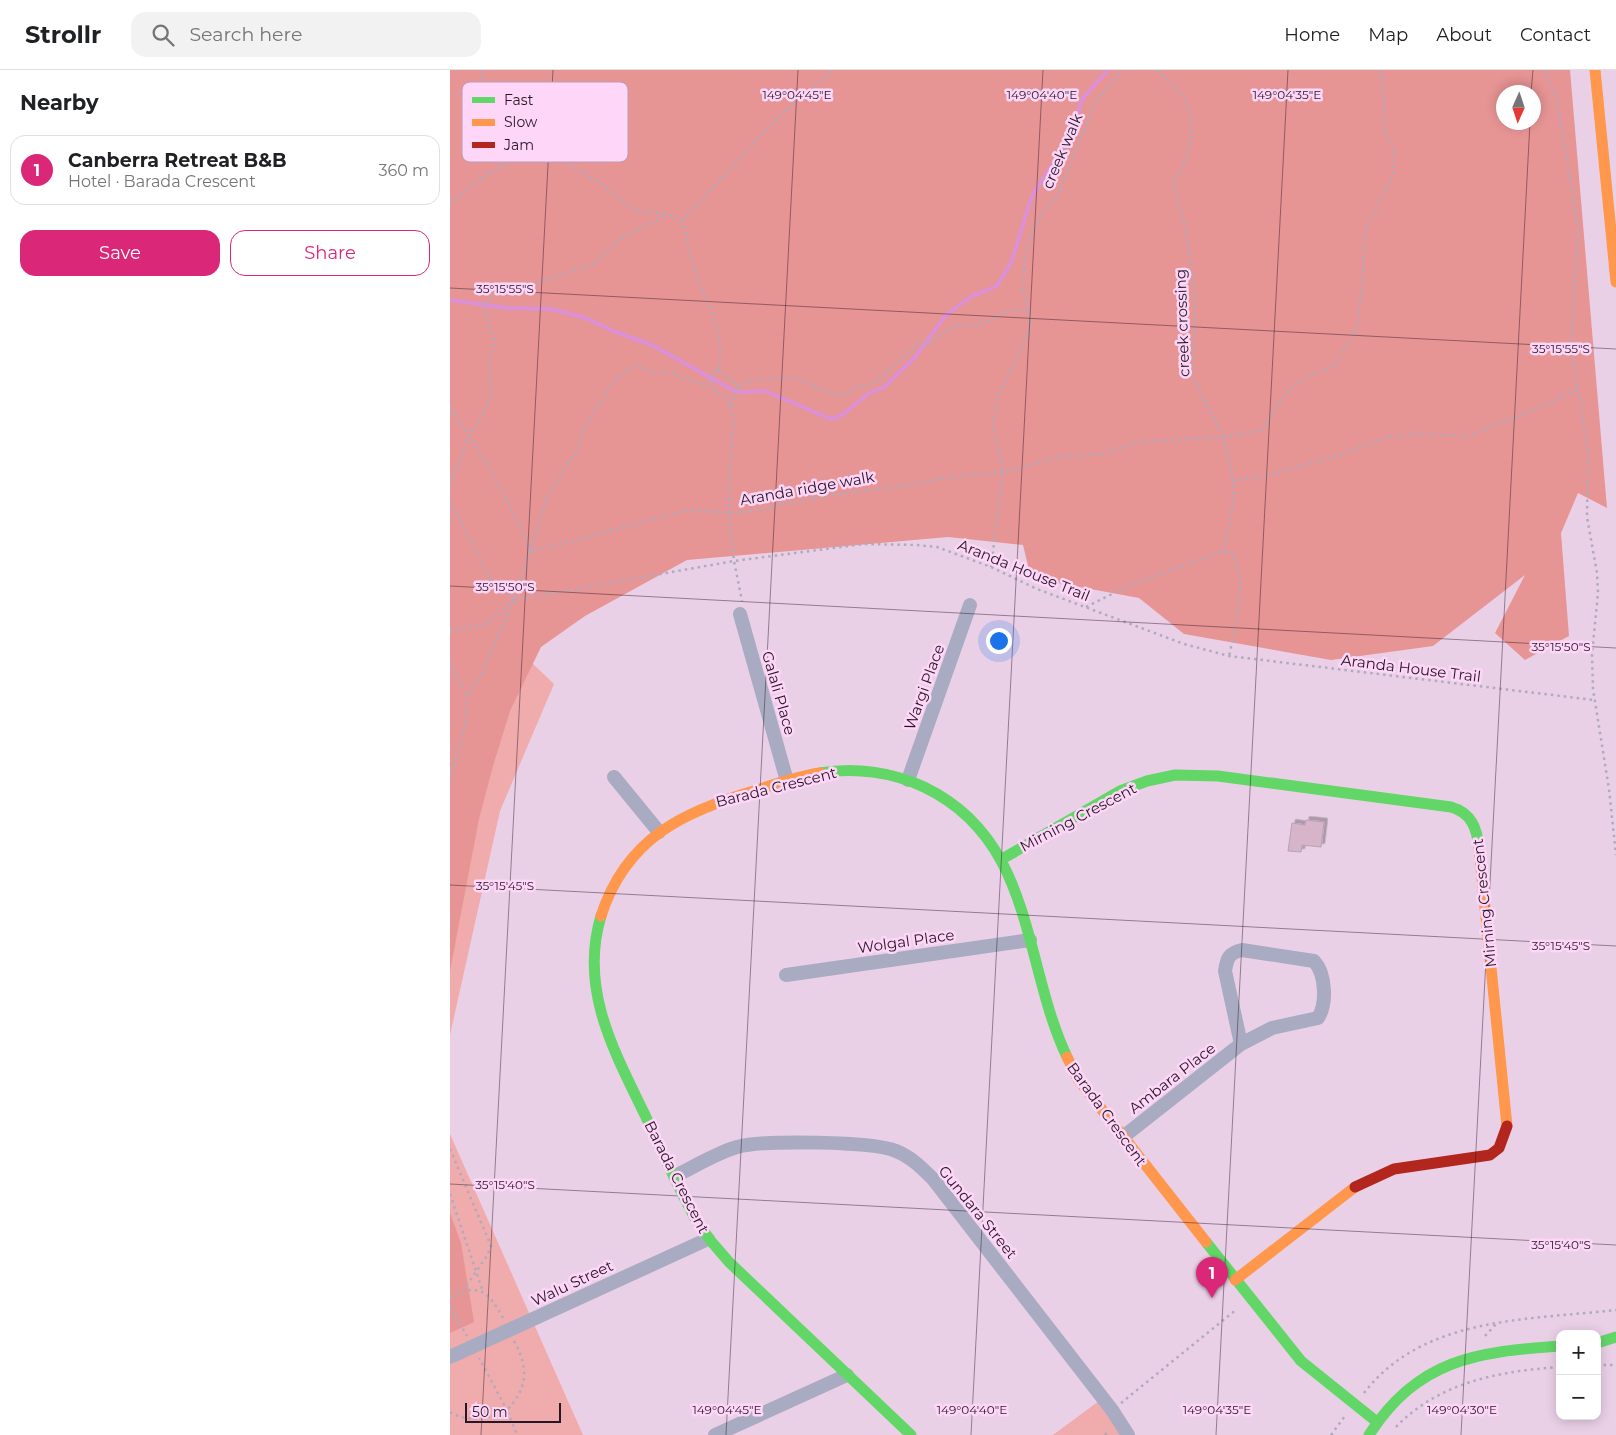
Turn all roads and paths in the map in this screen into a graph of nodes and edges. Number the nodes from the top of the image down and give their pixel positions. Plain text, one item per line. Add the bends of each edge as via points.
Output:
1 (833, 70) edge
2 (1122, 70) edge
3 (1157, 70) edge
4 (1379, 70) edge
5 (1544, 70) edge
6 (1595, 70) edge
7 (508, 162) edge
8 (563, 162) edge
9 (450, 203) edge
10 (668, 214) junction
11 (682, 221) junction
12 (1616, 282) edge
13 (1029, 309) junction
14 (717, 369) junction
15 (707, 385) junction
16 (738, 386) junction
17 (1577, 388) junction
18 (731, 406) junction
19 (450, 408) edge
20 (468, 435) junction
21 (1224, 437) junction
22 (1003, 472) junction
23 (1233, 481) junction
24 (450, 486) edge
25 (450, 502) edge
26 (729, 513) junction
27 (531, 552) junction
28 (1224, 552) junction
29 (734, 561) junction
30 (991, 567) junction
31 (514, 600) junction
32 (970, 605) dead end
33 (1085, 607) junction
34 (740, 614) joint
35 (450, 632) edge
36 (1229, 656) junction
37 (450, 663) edge
38 (467, 697) junction
39 (1594, 700) junction
40 (614, 777) dead end
41 (450, 779) edge
42 (908, 780) junction
43 (787, 781) junction
44 (658, 832) junction
45 (1616, 855) edge
46 (1002, 858) junction
47 (1030, 940) junction
48 (786, 975) dead end
49 (1241, 1044) junction
50 (1123, 1137) junction
51 (450, 1149) edge
52 (675, 1176) junction
53 (450, 1194) edge
54 (708, 1239) junction
55 (476, 1272) junction
56 (1235, 1280) junction
57 (464, 1289) junction
58 (483, 1292) junction
59 (450, 1297) edge
60 (1250, 1299) junction
61 (506, 1323) dead end
62 (1497, 1323) dead end
63 (1616, 1337) edge
64 (513, 1339) dead end
65 (1481, 1341) dead end
66 (1601, 1343) edge
67 (1601, 1344) edge
68 (1556, 1346) edge
69 (1616, 1346) edge
70 (450, 1357) edge
71 (1601, 1365) edge
72 (1616, 1365) edge
73 (1556, 1367) edge
74 (847, 1374) junction
75 (507, 1410) junction
76 (1112, 1410) junction
77 (450, 1412) edge
78 (1350, 1412) dead end
79 (1377, 1422) junction
80 (1391, 1432) dead end
81 (517, 1435) edge
82 (716, 1435) edge
83 (911, 1435) edge
84 (1128, 1435) edge
85 (1331, 1435) edge
86 (1369, 1435) edge

1 - 11 path via 775,120
2 - 13 path, creek walk via 1094,105 1059,194 1044,211 1031,234 1023,278
3 - 21 path, creek crossing via 1186,102 1193,131 1183,169 1173,184 1186,230 1195,296 1193,378
4 - 21 path, Aranda ridge walk via 1385,134 1395,153 1392,178 1365,229 1356,330 1334,365 1311,374 1287,391 1262,430
5 - 17 path via 1557,99 1576,210 1578,248 1572,356
6 - 12 street
7 - 9 path
8 - 10 path via 599,182 636,211
10 - 11 path
10 - 20 path via 620,239 596,263 522,288 497,291 484,305 494,340 489,363 492,394 483,415
11 - 14 path via 718,339 720,356
13 - 16 path via 1003,312 981,325 958,325 932,344 918,343 878,380 856,387 848,394 832,394 796,378 752,380
13 - 22 path, creek walk via 1030,329 998,397 993,426
14 - 15 path
14 - 16 path
15 - 18 path via 728,400
15 - 27 path via 683,380 672,372 651,373 637,364 612,383 583,430 578,450 547,498
16 - 18 path
17 - 23 path via 1554,401 1469,436 1391,436 1276,473
17 - 39 path via 1588,451 1586,517 1597,573 1592,654
18 - 26 path via 735,433 731,452
19 - 20 path
20 - 24 path
20 - 27 path via 514,511
21 - 22 path, Aranda ridge walk via 1139,442 1103,454 1065,456
21 - 23 path, creek crossing
22 - 26 path, Aranda ridge walk via 884,486 870,491
22 - 30 path, creek walk
23 - 28 path, creek crossing via 1234,498
25 - 31 path via 496,587
26 - 27 path, Aranda ridge walk via 688,510
26 - 29 path
27 - 31 path
28 - 33 path via 1130,585
28 - 36 path via 1233,552 1241,579
29 - 30 path, Aranda House Trail via 864,544 917,545 937,547
29 - 31 path, Aranda House Trail
29 - 34 path via 742,597
30 - 33 path, Aranda House Trail
31 - 35 path, Aranda House Trail via 484,625
31 - 38 path via 481,675
32 - 42 street, Wargi Place
33 - 36 path, Aranda House Trail via 1184,644
34 - 43 street, Galali Place
36 - 39 path, Aranda House Trail
37 - 38 path
38 - 41 path via 464,735
39 - 45 path
40 - 44 street
42 - 43 street, Barada Crescent via 847,770
42 - 46 street, Barada Crescent via 961,809
43 - 44 street, Barada Crescent via 696,808
44 - 52 street, Barada Crescent via 620,873 607,899 598,928 595,989 601,1019 612,1047
46 - 47 street, Barada Crescent via 1019,900
46 - 56 street, Mirning Crescent via 1120,791 1176,775 1218,776 1452,807 1460,809 1474,823 1507,1125 1505,1140 1489,1156 1393,1169 1368,1179 1344,1194
47 - 48 street, Wolgal Place
47 - 50 street, Barada Crescent via 1064,1054 1078,1079
49 - 49 street, Ambara Place via 1225,971 1232,952 1242,950 1314,961 1321,974 1324,1002 1318,1018 1272,1028
49 - 50 street, Ambara Place
50 - 56 street, Barada Crescent
51 - 55 path via 492,1246
52 - 54 street, Barada Crescent
52 - 76 street, Gundara Street via 734,1148 755,1143 875,1146 896,1151 933,1179
53 - 55 path
54 - 70 street, Walu Street
54 - 74 street, Barada Crescent
55 - 57 path
55 - 58 path
56 - 60 street, Barada Crescent
57 - 58 path
57 - 59 path
58 - 61 path via 494,1302
60 - 76 path
60 - 79 street, Barada Crescent via 1301,1361
62 - 65 path
63 - 66 street
64 - 75 path via 524,1365 523,1383 520,1395
67 - 69 street
68 - 79 street via 1479,1354 1451,1363 1411,1388
71 - 72 path
73 - 80 path via 1515,1370 1441,1392 1415,1408
74 - 82 street
74 - 83 street, Barada Crescent
75 - 77 path via 486,1418 472,1419 463,1419
75 - 81 path
76 - 84 street, Gundara Street
78 - 85 path
79 - 86 street

